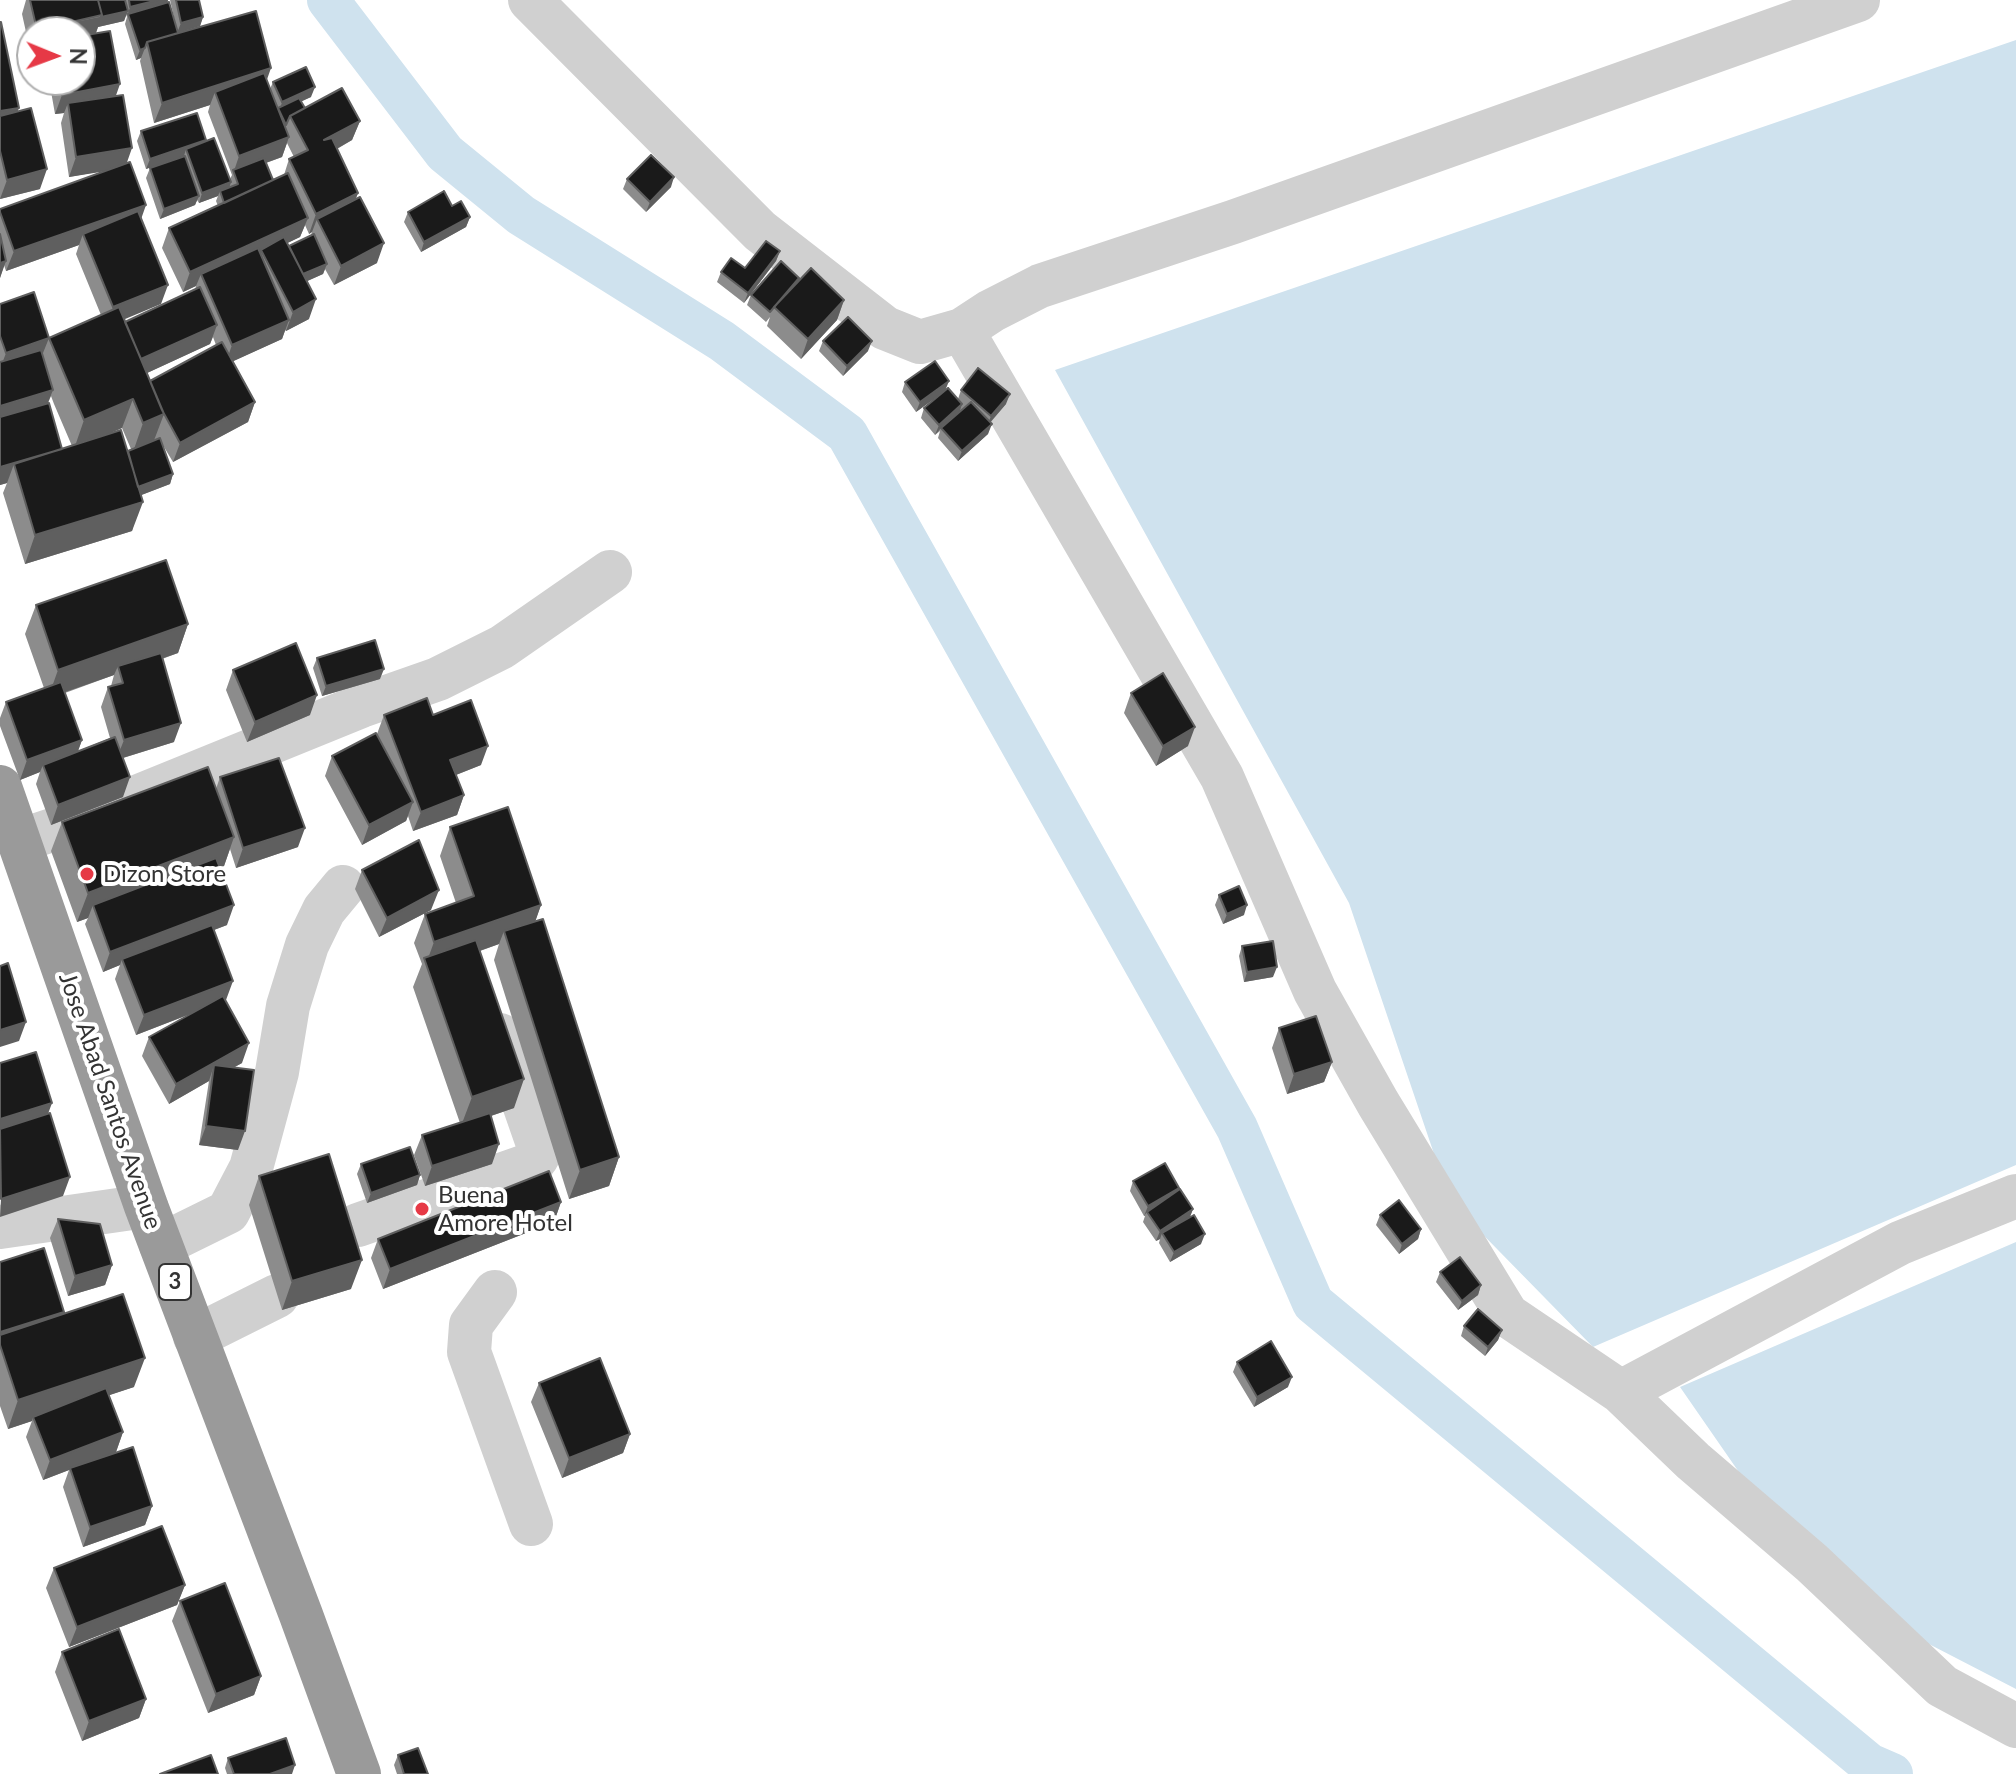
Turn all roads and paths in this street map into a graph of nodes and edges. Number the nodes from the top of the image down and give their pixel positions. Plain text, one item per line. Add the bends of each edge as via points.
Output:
1 (530, 0) edge
2 (1858, 0) edge
3 (962, 330) junction
4 (610, 572) dead end
5 (0, 787) edge
6 (19, 841) junction
7 (343, 887) dead end
8 (485, 991) edge
9 (2016, 1196) edge
10 (0, 1227) edge
11 (256, 1228) dead end
12 (157, 1236) junction
13 (344, 1267) edge
14 (495, 1292) dead end
15 (277, 1296) dead end
16 (195, 1337) junction
17 (1621, 1392) junction
18 (531, 1524) dead end
19 (2016, 1726) edge
20 (359, 1774) edge

1 - 3 street via 760,231 885,328 920,342
2 - 3 street via 1040,286
3 - 17 street via 1222,777 1315,991 1507,1315
4 - 6 street via 502,647 438,679
5 - 6 highway, Jose Abad Santos Avenue / 3
6 - 12 highway, Jose Abad Santos Avenue / 3
7 - 12 street via 324,910 307,945 251,1168 228,1212
8 - 13 street via 538,1156 532,1164 342,1217 361,1252
9 - 17 street via 1900,1243
10 - 12 street
11 - 12 street
12 - 16 highway, Jose Abad Santos Avenue / 3
14 - 18 street via 471,1325 469,1352
15 - 16 street
16 - 20 highway, Jose Abad Santos Avenue / 3
17 - 19 street via 1942,1686

